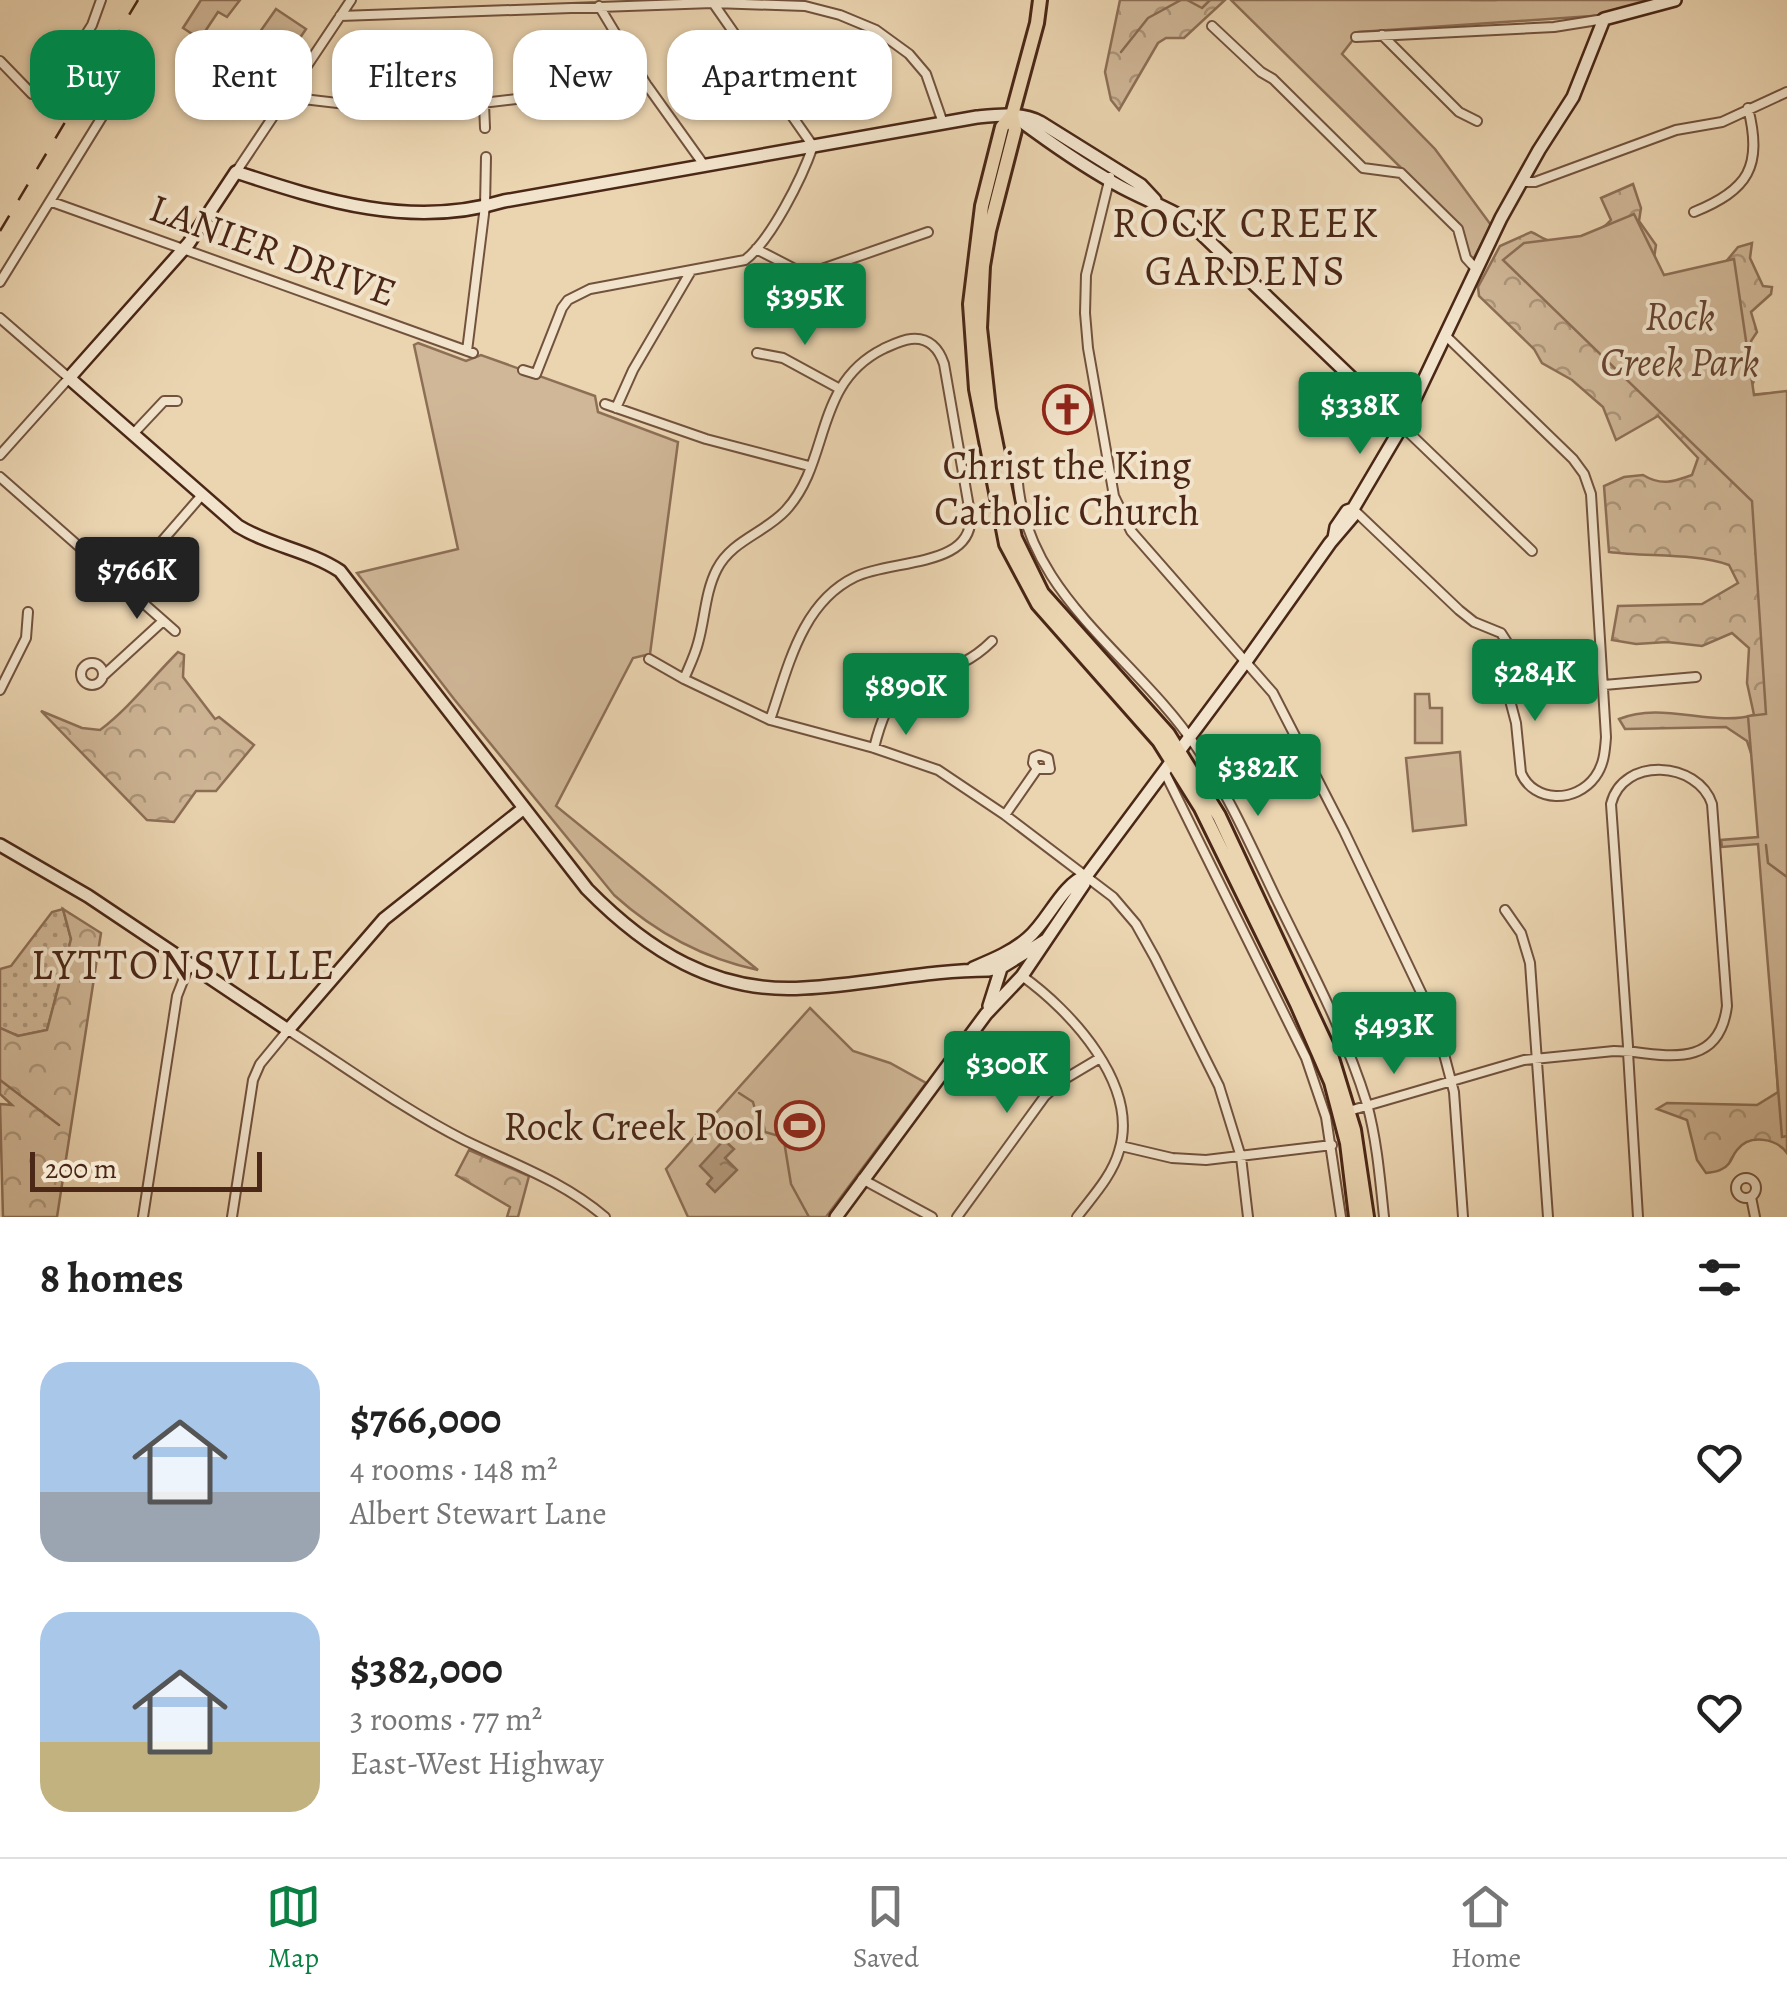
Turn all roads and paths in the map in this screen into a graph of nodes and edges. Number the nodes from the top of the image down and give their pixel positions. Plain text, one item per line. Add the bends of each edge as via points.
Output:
1 (101, 0) edge
2 (351, 0) edge
3 (1040, 0) edge
4 (1675, 0) edge
5 (712, 1) edge
6 (599, 6) junction
7 (340, 16) junction
8 (1604, 19) junction
9 (1212, 26) dead end
10 (89, 30) edge
11 (613, 30) edge
12 (1382, 36) junction
13 (1356, 37) dead end
14 (312, 58) edge
15 (0, 61) edge
16 (647, 85) edge
17 (30, 92) edge
18 (1787, 92) edge
19 (1748, 108) junction
20 (1012, 115) junction
21 (101, 120) edge
22 (271, 120) edge
23 (485, 120) edge
24 (1478, 121) dead end
25 (943, 123) junction
26 (485, 128) dead end
27 (813, 146) junction
28 (486, 158) dead end
29 (704, 166) junction
30 (236, 172) junction
31 (1111, 174) junction
32 (1520, 182) junction
33 (52, 202) junction
34 (485, 206) junction
35 (1694, 212) dead end
36 (928, 232) dead end
37 (756, 248) junction
38 (182, 250) junction
39 (1477, 270) junction
40 (691, 271) junction
41 (0, 282) edge
42 (0, 318) edge
43 (1446, 336) junction
44 (757, 353) dead end
45 (523, 370) dead end
46 (68, 378) junction
47 (840, 389) junction
48 (177, 401) dead end
49 (605, 404) dead end
50 (616, 408) junction
51 (1402, 426) junction
52 (132, 434) junction
53 (0, 455) edge
54 (809, 466) junction
55 (1017, 467) dead end
56 (0, 477) edge
57 (202, 495) junction
58 (1015, 509) junction
59 (1353, 509) junction
60 (1532, 551) dead end
61 (124, 585) junction
62 (28, 612) dead end
63 (163, 621) junction
64 (175, 631) dead end
65 (992, 640) dead end
66 (649, 658) dead end
67 (1247, 660) junction
68 (103, 676) dead end
69 (1696, 677) dead end
70 (684, 679) junction
71 (1604, 685) junction
72 (0, 690) edge
73 (770, 720) junction
74 (1190, 737) junction
75 (874, 748) junction
76 (1172, 761) junction
77 (1037, 770) dead end
78 (510, 790) junction
79 (524, 808) junction
80 (1005, 814) junction
81 (504, 824) junction
82 (540, 829) junction
83 (0, 845) edge
84 (1087, 875) junction
85 (1505, 910) dead end
86 (1046, 940) junction
87 (1006, 954) junction
88 (190, 963) junction
89 (1002, 967) junction
90 (968, 970) junction
91 (1022, 976) junction
92 (306, 1009) junction
93 (265, 1014) junction
94 (986, 1014) junction
95 (288, 1030) junction
96 (1628, 1052) junction
97 (1538, 1057) junction
98 (1100, 1058) junction
99 (1451, 1078) junction
100 (1367, 1106) junction
101 (1349, 1112) junction
102 (1347, 1143) junction
103 (1332, 1145) junction
104 (1121, 1146) junction
105 (1241, 1157) junction
106 (862, 1180) junction
107 (1752, 1197) dead end
108 (143, 1217) edge
109 (232, 1217) edge
110 (605, 1217) edge
111 (836, 1217) edge
112 (932, 1217) edge
113 (956, 1217) edge
114 (1077, 1217) edge
115 (1248, 1217) edge
116 (1341, 1217) edge
117 (1356, 1217) edge
118 (1367, 1217) edge
119 (1384, 1217) edge
120 (1463, 1217) edge
121 (1548, 1217) edge
122 (1638, 1217) edge
123 (1754, 1217) edge

1 - 10 street
2 - 7 street
3 - 20 main road
4 - 8 street
5 - 6 street
5 - 25 street via 805,6 876,30 926,74
5 - 27 street
6 - 7 street
6 - 11 street
7 - 14 street
8 - 12 street
8 - 32 street via 1573,97
9 - 39 street via 1363,168 1401,173 1458,229
12 - 13 street
12 - 24 street via 1459,112
15 - 17 street
16 - 29 street
18 - 19 street
19 - 32 street via 1722,122 1682,128
19 - 35 street via 1748,176 1726,198
20 - 25 street
20 - 31 street via 1031,117
20 - 58 main road via 1015,130 980,295 984,382
20 - 76 main road via 1002,127 982,206 970,304 976,390 1006,544 1038,604
21 - 33 street, bridge
22 - 30 street
23 - 26 street
25 - 27 street
27 - 29 street
27 - 37 street via 803,176
28 - 34 street
29 - 34 street
30 - 34 street via 376,211 426,214
30 - 38 street
31 - 51 street via 1141,185 1186,218
31 - 67 street via 1089,260 1085,313 1114,496 1131,532
32 - 39 street
33 - 38 street, LANIER DRIVE
33 - 41 street
34 - 38 street, LANIER DRIVE via 470,352
36 - 37 street via 819,270 797,270
37 - 40 street via 745,260
38 - 46 street
39 - 43 street
40 - 45 street via 590,289 568,300 536,374
40 - 50 street
42 - 46 street
43 - 51 street
43 - 71 street via 1584,474 1591,494
44 - 47 street via 783,358
46 - 52 street
46 - 53 street
47 - 54 street
47 - 73 street via 875,353 910,339 932,344 944,364 972,526 963,544 949,552 858,576 831,594 797,643
48 - 52 street via 164,401
49 - 50 street
50 - 54 street
51 - 59 street
51 - 60 street
52 - 57 street
54 - 70 street via 788,509 736,545 717,567
55 - 58 street
56 - 61 street
57 - 61 street
57 - 78 street via 255,536 340,570 445,707 450,726 465,734
58 - 74 street via 1056,584
58 - 76 main road via 1020,550 1042,593 1150,712
59 - 67 street
59 - 71 street via 1459,610 1501,633 1510,647 1507,689 1520,772 1531,788 1568,795 1595,778 1604,759
61 - 63 street
62 - 72 street via 26,638
63 - 64 street
63 - 68 street
65 - 75 street via 966,663 922,673 898,690 882,714
66 - 70 street
67 - 74 street
67 - 99 street via 1284,710 1314,769 1428,1007
69 - 71 street
70 - 73 street
73 - 75 street
74 - 76 street
74 - 100 street via 1328,1004
75 - 80 street via 938,770
76 - 84 street
76 - 101 main road via 1219,816 1323,1037
76 - 102 main road via 1297,1004 1331,1082
76 - 103 street via 1306,1058
77 - 80 street
78 - 79 street
78 - 81 street
79 - 81 street
79 - 82 street
80 - 84 street
81 - 82 street
81 - 92 street via 368,936
82 - 90 street via 587,889 640,938 690,967 733,981 803,988
83 - 88 street
84 - 86 street
84 - 87 street
84 - 105 street via 1126,911 1155,958 1219,1086
85 - 97 street via 1522,933 1530,963
86 - 89 street
86 - 91 street
87 - 89 street
87 - 90 street
88 - 93 street
88 - 108 street via 177,996
89 - 90 street
89 - 94 street
91 - 94 street
91 - 98 street via 1068,1013
92 - 93 street
92 - 95 street
93 - 95 street
94 - 106 street
95 - 109 street via 254,1074
95 - 110 street via 428,1120 531,1168
96 - 96 street via 1694,1054 1718,1035 1726,1006 1712,804 1705,787 1673,770 1639,773 1617,788 1611,811
96 - 97 street
96 - 122 street
97 - 99 street
97 - 121 street
98 - 104 street via 1120,1104
98 - 113 street via 1045,1096
99 - 100 street
99 - 120 street
100 - 101 street
100 - 119 street
101 - 118 main road
102 - 103 street
102 - 117 main road
103 - 105 street
103 - 116 street
104 - 105 street via 1188,1160
104 - 114 street
105 - 115 street
106 - 111 street
106 - 112 street
107 - 123 street

